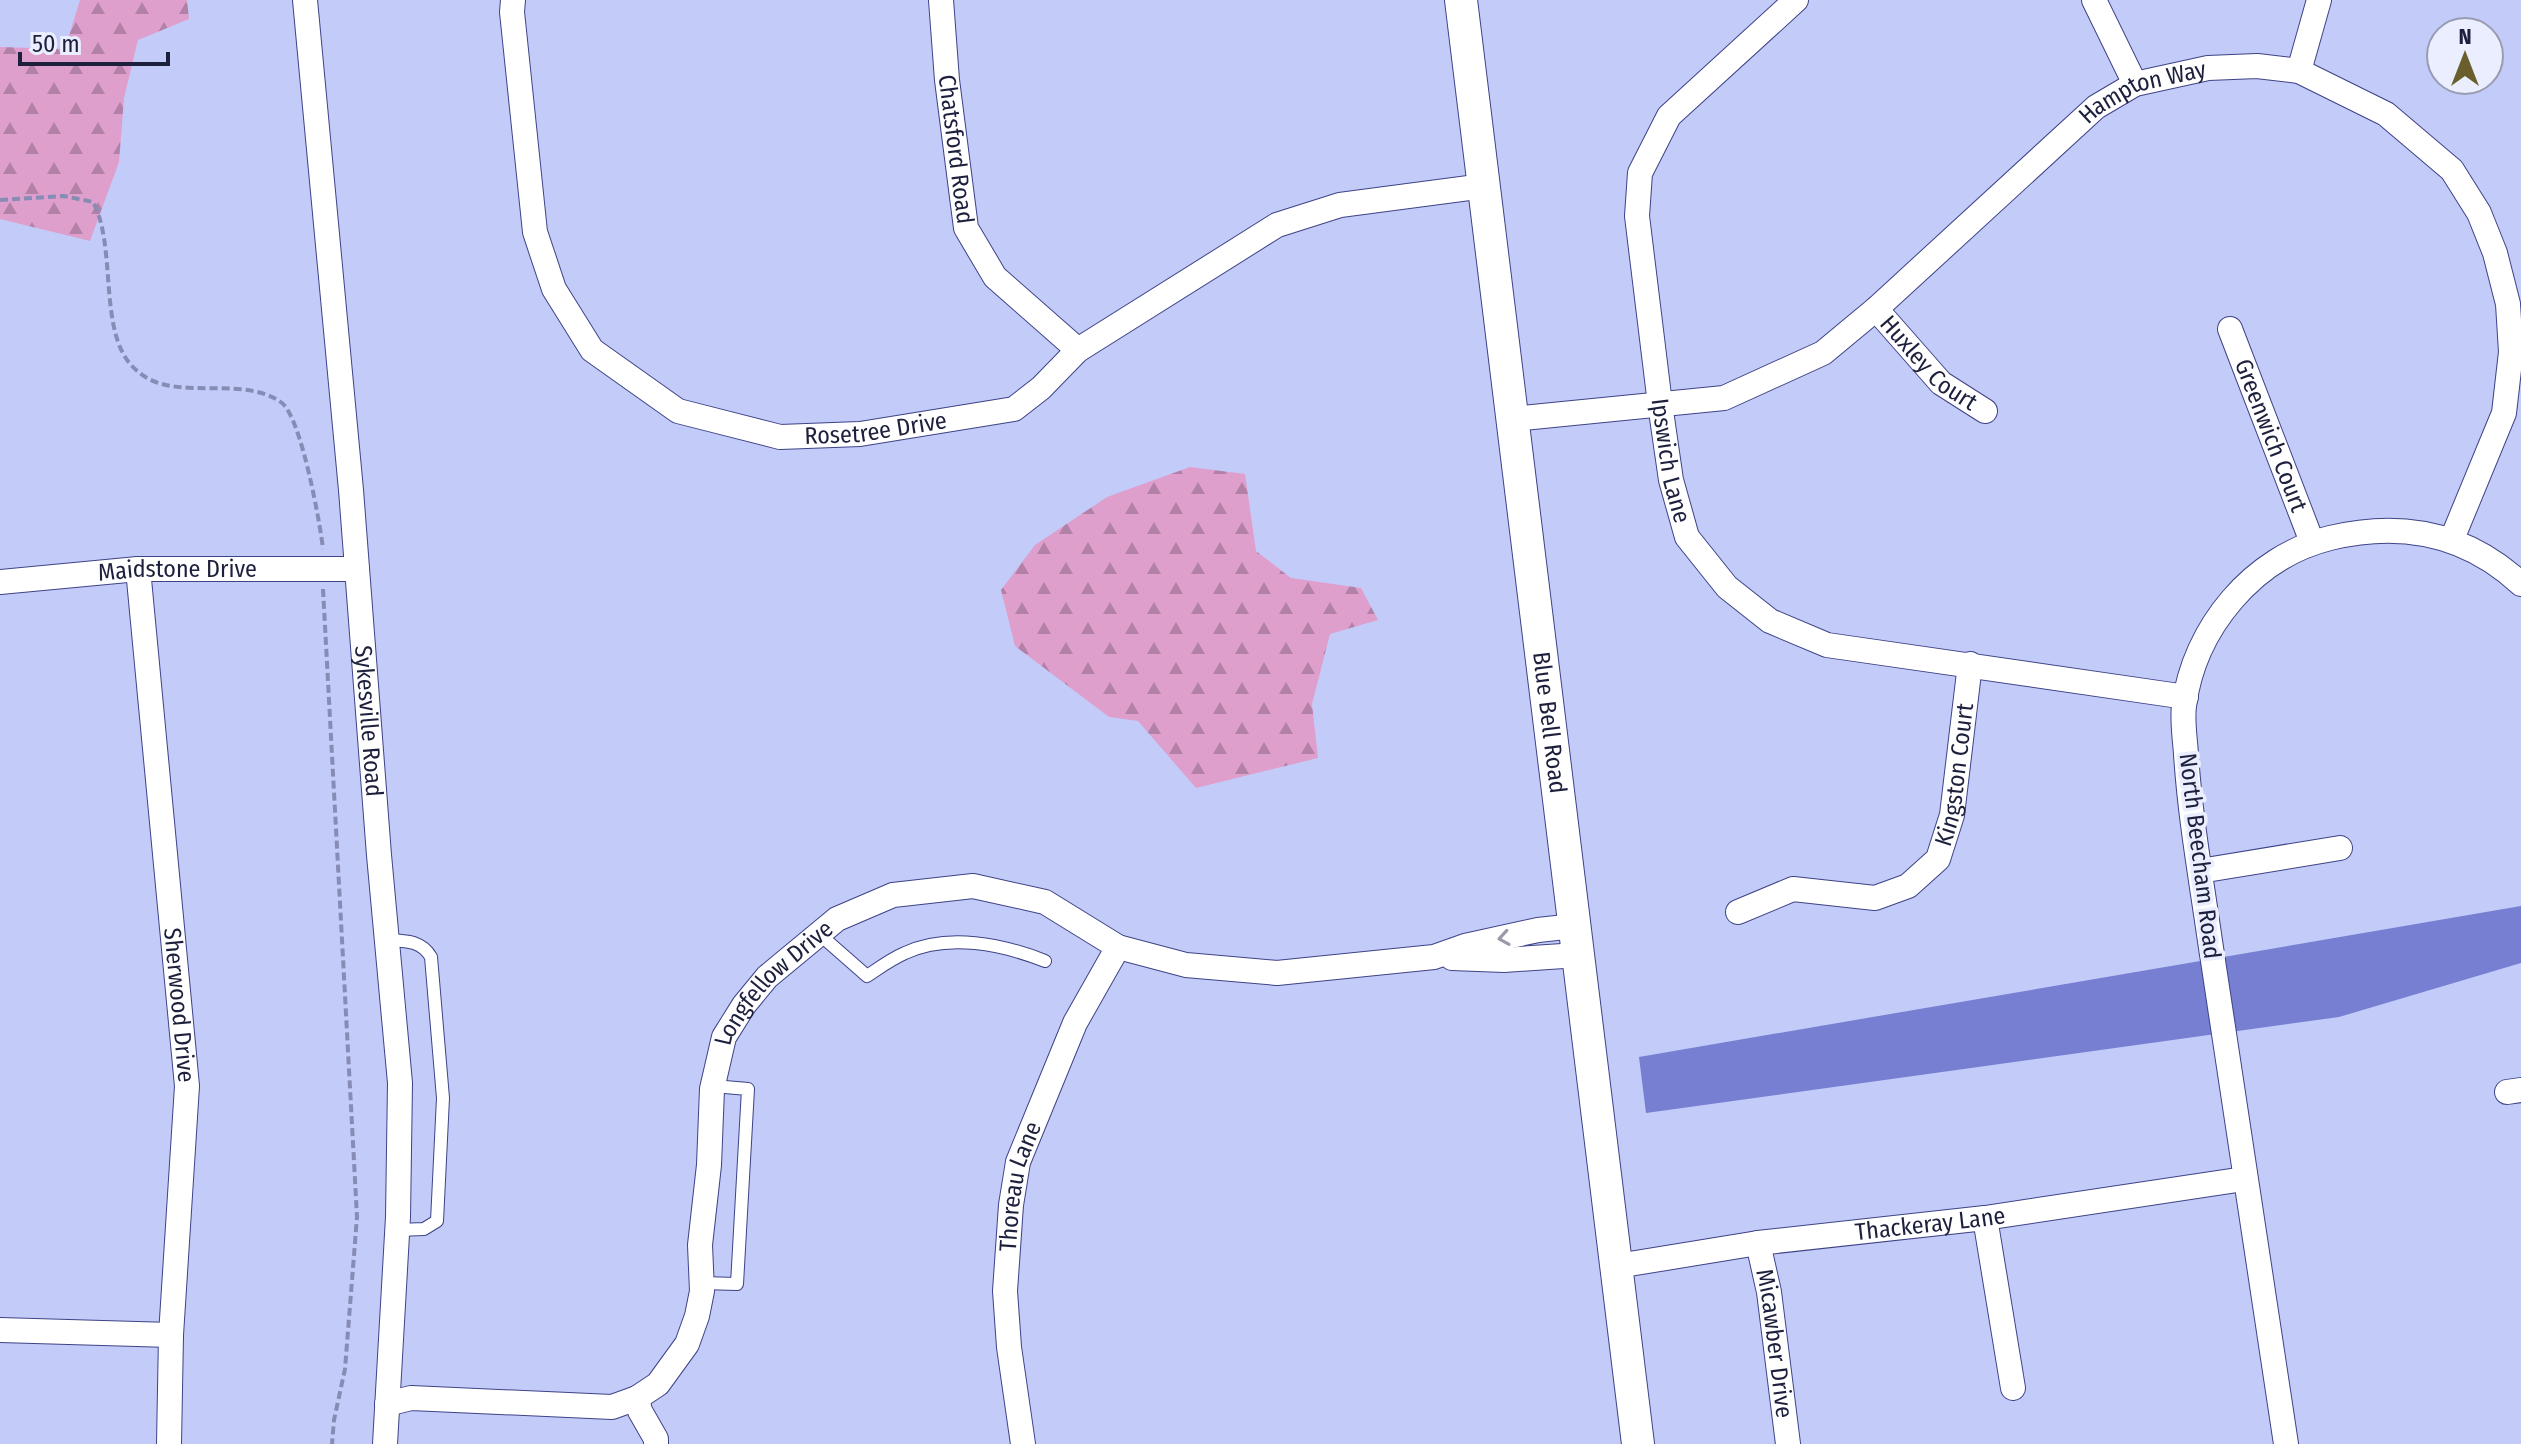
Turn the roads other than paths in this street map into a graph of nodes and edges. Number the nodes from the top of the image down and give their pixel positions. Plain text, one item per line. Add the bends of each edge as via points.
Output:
1 (305, 0) edge
2 (513, 0) edge
3 (941, 0) edge
4 (1461, 0) edge
5 (1796, 0) edge
6 (2094, 0) edge
7 (2319, 0) edge
8 (2299, 71) junction
9 (2135, 84) junction
10 (1484, 186) junction
11 (1876, 309) junction
12 (2230, 329) dead end
13 (1078, 350) junction
14 (1660, 404) junction
15 (1985, 411) dead end
16 (1513, 419) junction
17 (2452, 539) junction
18 (2312, 542) junction
19 (138, 569) junction
20 (357, 569) junction
21 (0, 582) edge
22 (2521, 584) edge
23 (1970, 664) junction
24 (2186, 697) junction
25 (2340, 848) dead end
26 (2200, 871) junction
27 (1738, 912) dead end
28 (818, 933) junction
29 (387, 940) junction
30 (1577, 941) junction
31 (1118, 947) junction
32 (1045, 961) dead end
33 (713, 1086) junction
34 (2244, 1179) junction
35 (1985, 1218) junction
36 (398, 1230) junction
37 (1758, 1243) junction
38 (1617, 1266) junction
39 (702, 1283) junction
40 (0, 1330) edge
41 (171, 1335) junction
42 (2013, 1388) dead end
43 (637, 1398) junction
44 (387, 1404) junction
45 (169, 1444) edge
46 (385, 1444) edge
47 (656, 1444) edge
48 (1023, 1444) edge
49 (1638, 1444) edge
50 (1788, 1444) edge
51 (2286, 1444) edge

1 - 20 street, Sykesville Road
2 - 13 street, Rosetree Drive via 535,232 554,289 592,350 678,411 780,437 860,434 951,421 1014,409
3 - 13 street, Chatsford Road via 966,228 995,277
4 - 10 street, Blue Bell Road
5 - 14 street, Ipswich Lane via 1669,116 1640,173 1637,216
6 - 9 street
7 - 8 street
8 - 9 street, Hampton Way via 2208,68
8 - 17 street, Hampton Way via 2386,114 2452,170 2479,213 2495,253 2508,304 2511,352 2504,413
9 - 11 street, Hampton Way via 2096,107
10 - 13 street, Rosetree Drive via 1340,205 1277,225
10 - 16 street, Blue Bell Road
11 - 14 street, Hampton Way via 1823,353 1724,398
11 - 15 street, Huxley Court via 1941,383
12 - 18 street, Greenwich Court
14 - 16 street, Hampton Way
14 - 23 street, Ipswich Lane via 1671,480 1687,537 1727,587 1770,621 1827,645
16 - 30 street, Blue Bell Road
17 - 18 street, North Beecham Road via 2406,530 2359,530
17 - 22 street, North Beecham Road
18 - 24 street, North Beecham Road via 2234,596 2198,655
19 - 20 street, Maidstone Drive
19 - 21 street, Maidstone Drive
19 - 41 street, Sherwood Drive via 187,1086
20 - 29 street, Sykesville Road
23 - 24 street, Ipswich Lane
23 - 27 street, Kingston Court via 1952,815 1938,859 1908,886 1875,898 1793,889
24 - 26 street, North Beecham Road via 2189,802
25 - 26 street
26 - 34 street, North Beecham Road
28 - 31 street, Longfellow Drive via 893,895 973,886 1045,902
28 - 32 lane via 867,976 917,948 961,943 1011,949
28 - 33 street, Longfellow Drive via 767,977 744,1005 724,1037
29 - 36 street, Sykesville Road via 400,1083
29 - 36 lane via 413,942 431,957 443,1098 437,1221 424,1229
30 - 31 street, Longfellow Drive via 1504,960 1434,957 1277,973 1186,965
30 - 38 street, Blue Bell Road
31 - 48 street, Thoreau Lane via 1075,1023 1018,1162 1005,1291
33 - 39 street, Longfellow Drive via 700,1245
33 - 39 lane via 748,1089 737,1284
34 - 35 street, Thackeray Lane
34 - 51 street, North Beecham Road
35 - 37 street, Thackeray Lane
35 - 42 street
36 - 44 street, Sykesville Road
37 - 38 street, Thackeray Lane
37 - 50 street, Micawber Drive
38 - 49 street, Blue Bell Road
39 - 43 street, Longfellow Drive via 687,1344 658,1384
40 - 41 street
41 - 45 street, Sherwood Drive
43 - 44 street, Longfellow Drive via 612,1407 411,1398
43 - 47 street
44 - 46 street, Sykesville Road

